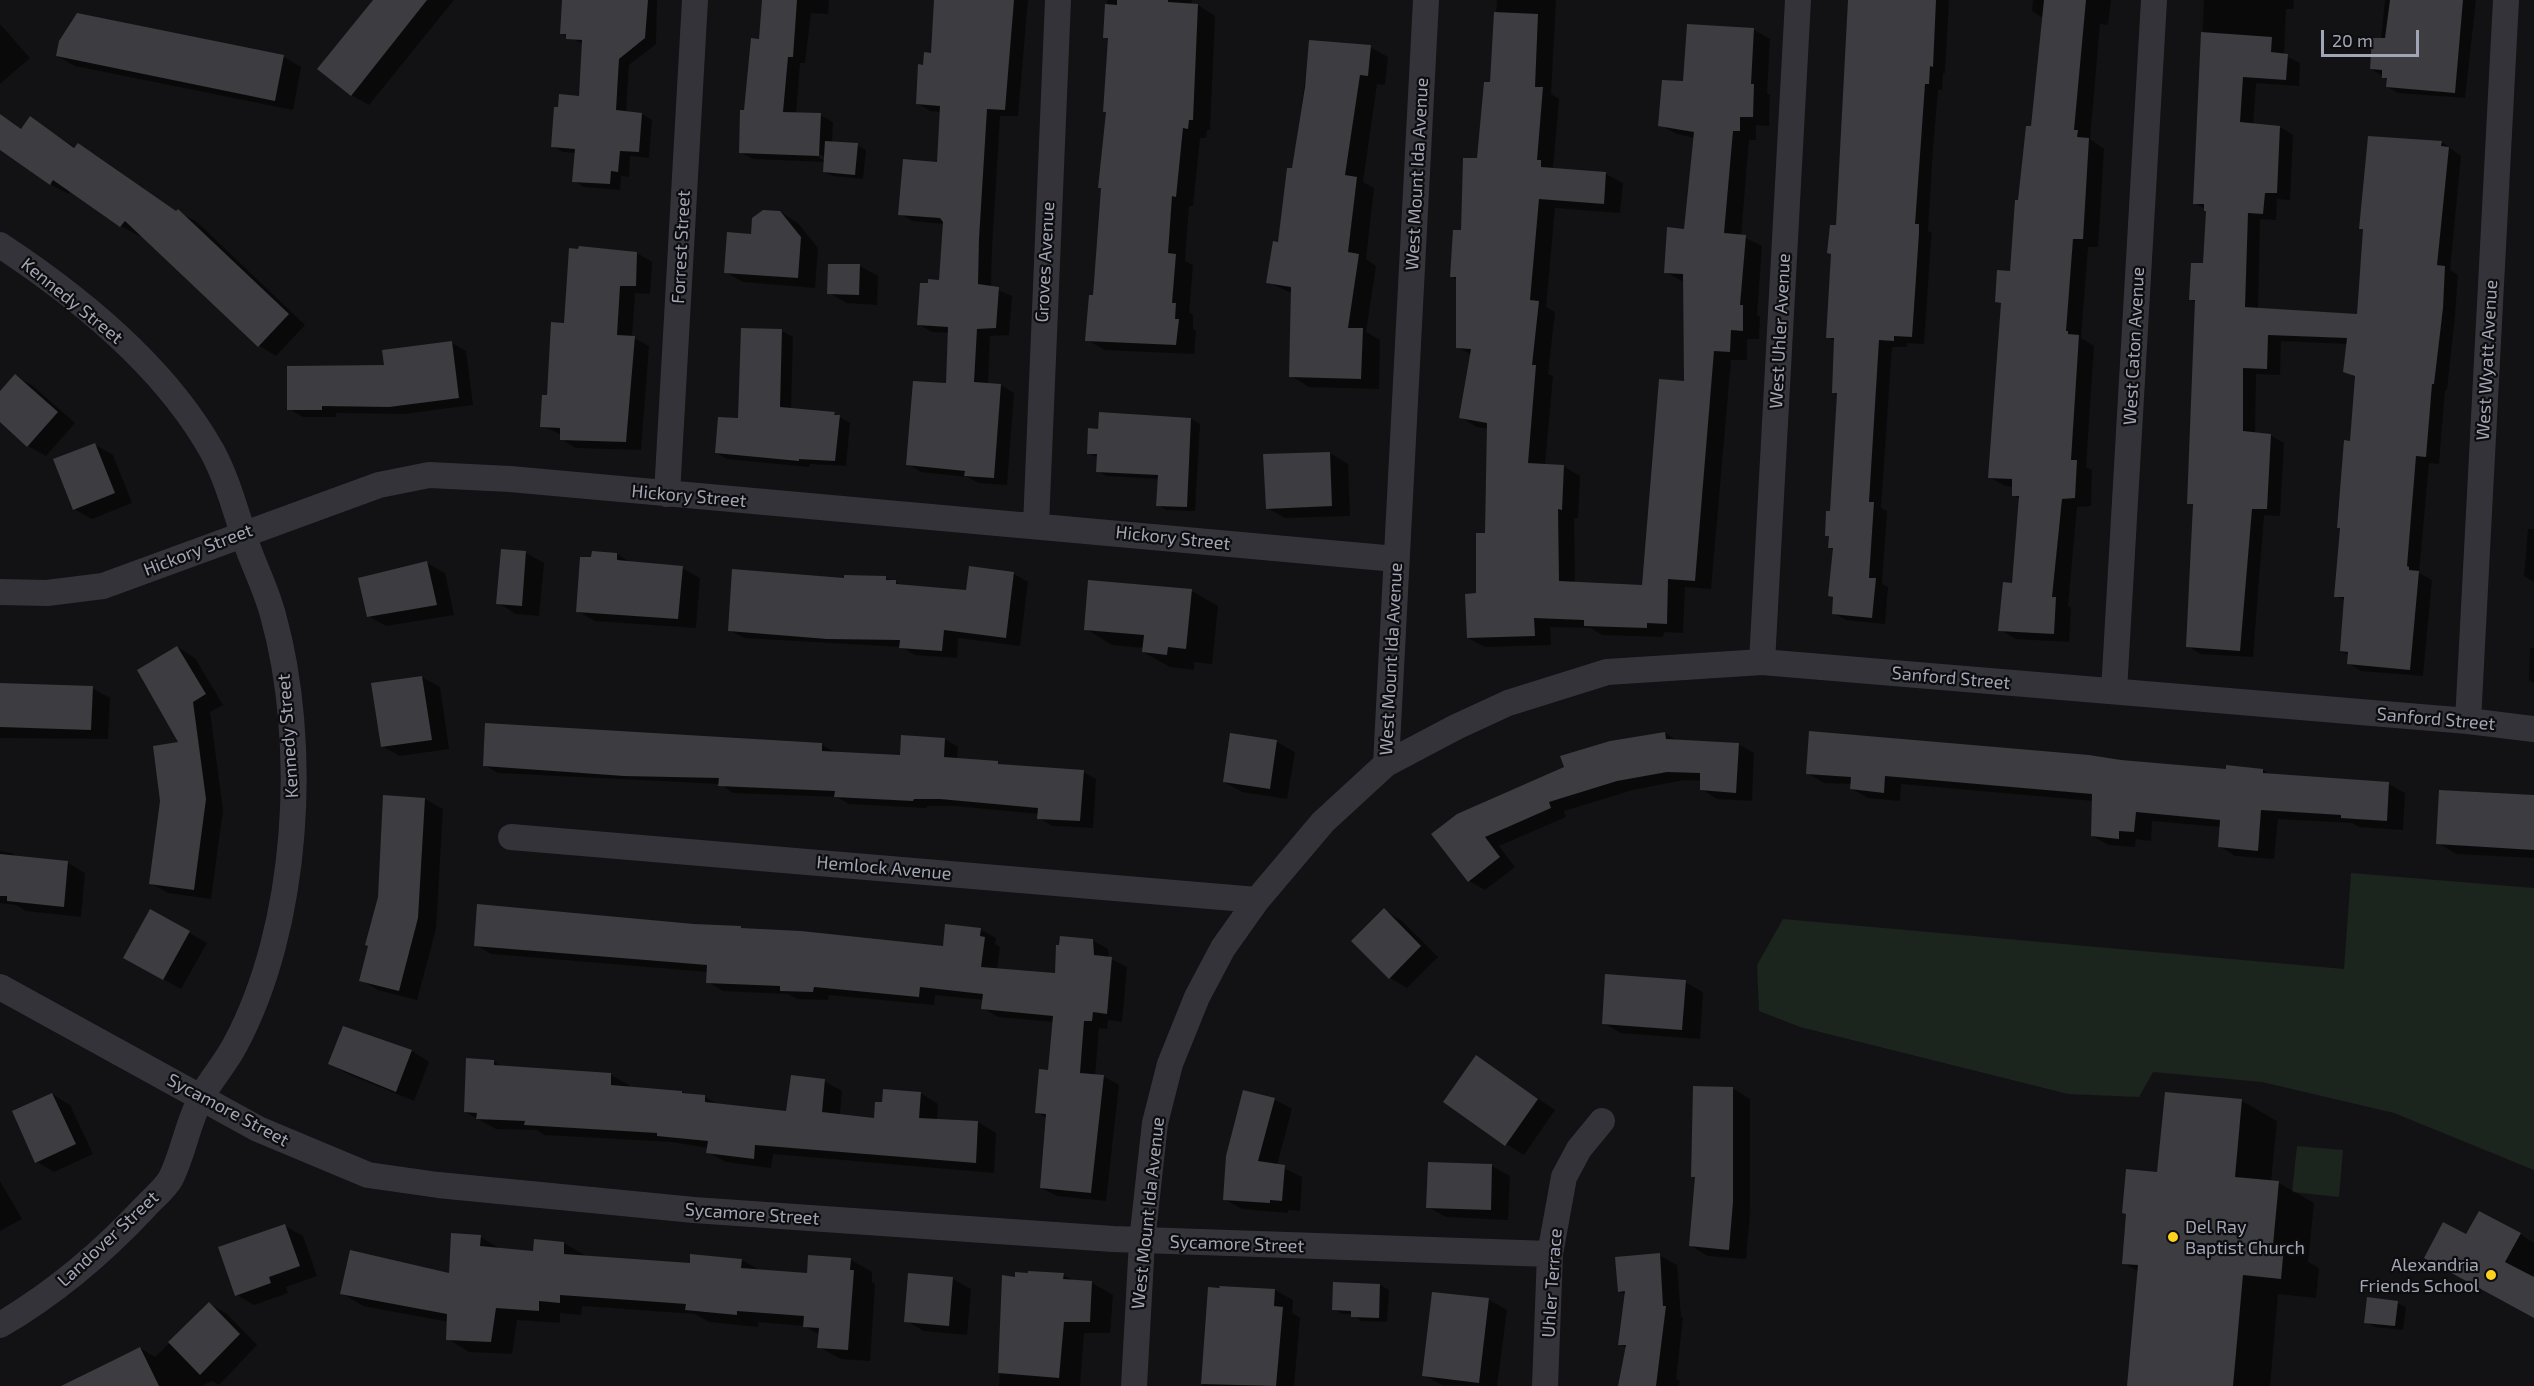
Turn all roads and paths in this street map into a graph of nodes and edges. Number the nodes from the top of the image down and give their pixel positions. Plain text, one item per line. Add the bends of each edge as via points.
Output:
1 (695, 0) edge
2 (1058, 0) edge
3 (1426, 0) edge
4 (1797, 0) edge
5 (2154, 0) edge
6 (2506, 0) edge
7 (0, 245) edge
8 (666, 494) junction
9 (1036, 525) junction
10 (243, 533) junction
11 (1396, 560) junction
12 (0, 592) edge
13 (1762, 662) junction
14 (2114, 691) junction
15 (2468, 721) junction
16 (2534, 729) edge
17 (1386, 764) junction
18 (511, 837) dead end
19 (1257, 900) junction
20 (0, 987) edge
21 (201, 1096) junction
22 (1602, 1121) dead end
23 (1142, 1241) junction
24 (1550, 1254) junction
25 (0, 1325) edge
26 (1134, 1386) edge
27 (1545, 1386) edge

1 - 8 street, Forrest Street
2 - 9 street, Groves Avenue
3 - 11 street, West Mount Ida Avenue
4 - 13 street, West Uhler Avenue
5 - 14 street, West Caton Avenue
6 - 15 street, West Wyatt Avenue
7 - 10 street, Kennedy Street via 78,301 129,346 181,406 213,452
8 - 9 street, Hickory Street
8 - 10 street, Hickory Street via 510,479 429,476 379,484
9 - 11 street, Hickory Street
10 - 12 street, Hickory Street via 103,586 46,593
10 - 21 street, Kennedy Street via 273,615 289,693 295,788 281,902 262,979 235,1046
11 - 17 street, West Mount Ida Avenue
13 - 14 street, Sanford Street
13 - 17 street, Sanford Street via 1606,672 1508,704
14 - 15 street, Sanford Street
15 - 16 street, Sanford Street
17 - 19 street, West Mount Ida Avenue via 1323,822
18 - 19 street, Hemlock Avenue
19 - 23 street, West Mount Ida Avenue via 1223,948 1197,997 1170,1064 1155,1123
20 - 21 street, Sycamore Street
21 - 23 street, Sycamore Street via 258,1129 368,1175 694,1210
21 - 25 street, Landover Street via 170,1181 76,1275
22 - 24 street, Uhler Terrace via 1579,1149 1564,1177
23 - 24 street, Sycamore Street
23 - 26 street, West Mount Ida Avenue
24 - 27 street, Uhler Terrace

